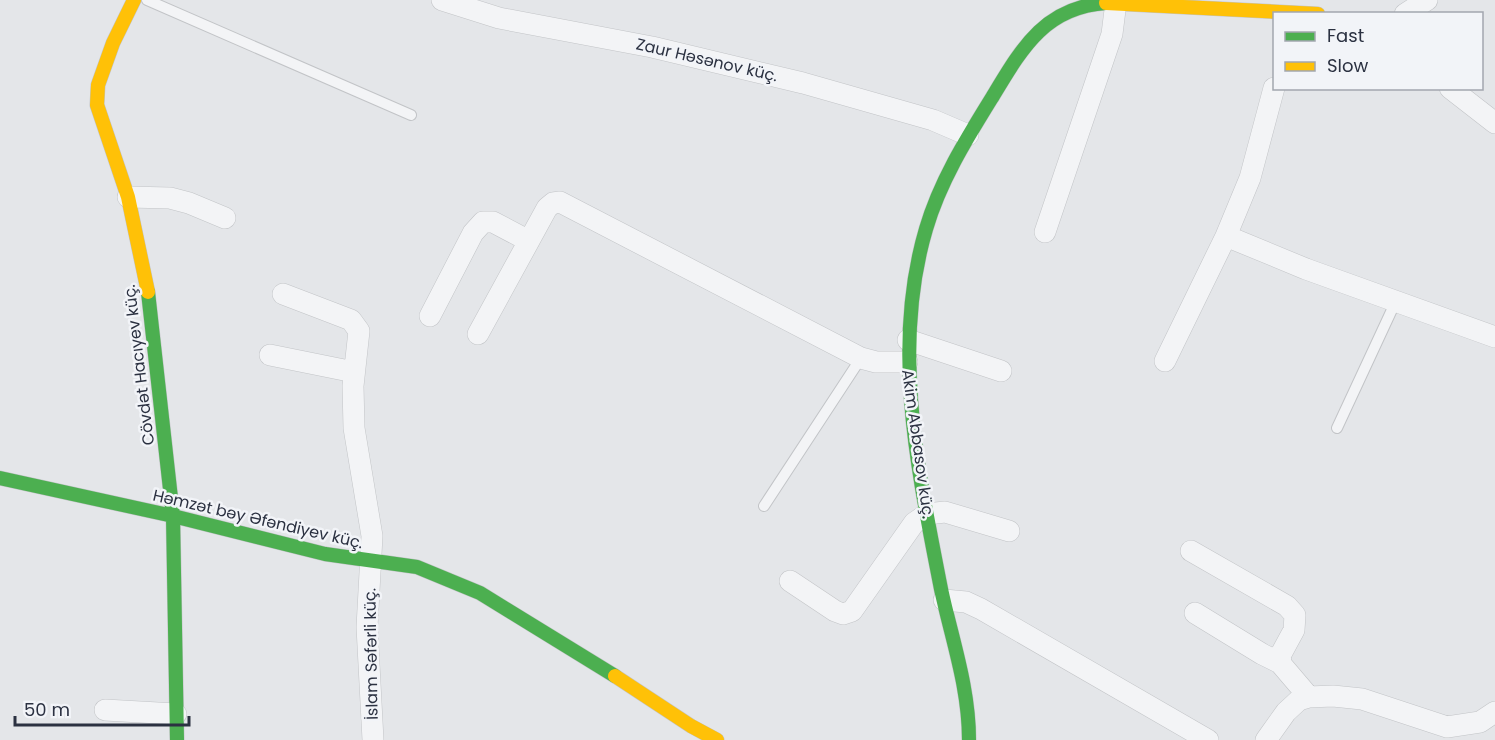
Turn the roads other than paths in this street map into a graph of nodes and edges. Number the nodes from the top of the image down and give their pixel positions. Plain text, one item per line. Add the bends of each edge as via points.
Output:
1 (134, 0) edge
2 (147, 0) edge
3 (442, 0) edge
4 (1427, 0) edge
5 (1116, 2) junction
6 (1291, 12) edge
7 (1408, 12) edge
8 (1274, 90) edge
9 (1453, 90) edge
10 (411, 116) dead end
11 (1495, 123) edge
12 (968, 135) junction
13 (128, 197) junction
14 (225, 218) dead end
15 (1045, 232) dead end
16 (1226, 236) junction
17 (529, 241) junction
18 (283, 294) dead end
19 (1396, 301) junction
20 (430, 316) dead end
21 (478, 334) dead end
22 (1495, 337) edge
23 (908, 340) junction
24 (270, 355) dead end
25 (861, 358) junction
26 (1165, 361) dead end
27 (907, 362) junction
28 (1001, 371) dead end
29 (354, 372) junction
30 (1337, 428) dead end
31 (0, 478) edge
32 (764, 506) dead end
33 (927, 514) junction
34 (173, 516) junction
35 (1009, 531) dead end
36 (1191, 551) dead end
37 (372, 561) junction
38 (790, 580) dead end
39 (944, 600) junction
40 (1195, 613) dead end
41 (1280, 663) junction
42 (1309, 698) junction
43 (105, 710) dead end
44 (1495, 712) edge
45 (176, 714) junction
46 (688, 733) edge
47 (1451, 734) edge
48 (1199, 738) edge
49 (177, 740) edge
50 (372, 740) edge
51 (717, 740) edge
52 (969, 740) edge
53 (1266, 740) edge

1 - 13 street, Cövdət Hacıyev küç. via 98,85 97,105
2 - 10 lane
3 - 12 street, Zaur Həsənov küç. via 499,18 652,46 803,83 933,120
4 - 7 street
5 - 6 street, Akim Abbasov küç.
5 - 12 street, Akim Abbasov küç. via 1074,8 1056,18 1021,52
5 - 15 street via 1112,34
8 - 16 street via 1250,178
9 - 11 street
12 - 23 street, Akim Abbasov küç. via 921,244
13 - 14 street via 170,198
13 - 34 street, Cövdət Hacıyev küç. via 147,285
16 - 19 street
16 - 26 street
17 - 20 street via 493,222 483,222
17 - 21 street
17 - 25 street via 547,208 560,202
18 - 29 street, İslam Səfərli küç. via 351,320 359,331
19 - 22 street
19 - 30 lane
23 - 27 street, Akim Abbasov küç.
23 - 28 street
24 - 29 street
25 - 27 street
25 - 32 lane
27 - 33 street, Akim Abbasov küç.
29 - 37 street, İslam Səfərli küç. via 354,428 372,536
31 - 34 street, Həmzət bəy Əfəndiyev küç.
33 - 35 street via 945,512
33 - 38 street via 914,523 852,611 835,611
33 - 39 street, Akim Abbasov küç.
34 - 37 street, Həmzət bəy Əfəndiyev küç. via 325,554
34 - 45 street, Cövdət Hacıyev küç.
36 - 41 street via 1287,606 1295,615 1294,630
37 - 46 street, Həmzət bəy Əfəndiyev küç. via 417,567 480,593 585,656
37 - 50 street, İslam Səfərli küç. via 367,627
39 - 48 street via 966,602 981,609
39 - 52 street, Akim Abbasov küç. via 967,699
40 - 41 street
41 - 42 street
42 - 47 street via 1362,699
42 - 53 street via 1299,700 1286,712
43 - 45 street
44 - 47 street
45 - 49 street, Cövdət Hacıyev küç.
46 - 51 street, Həmzət bəy Əfəndiyev küç.

